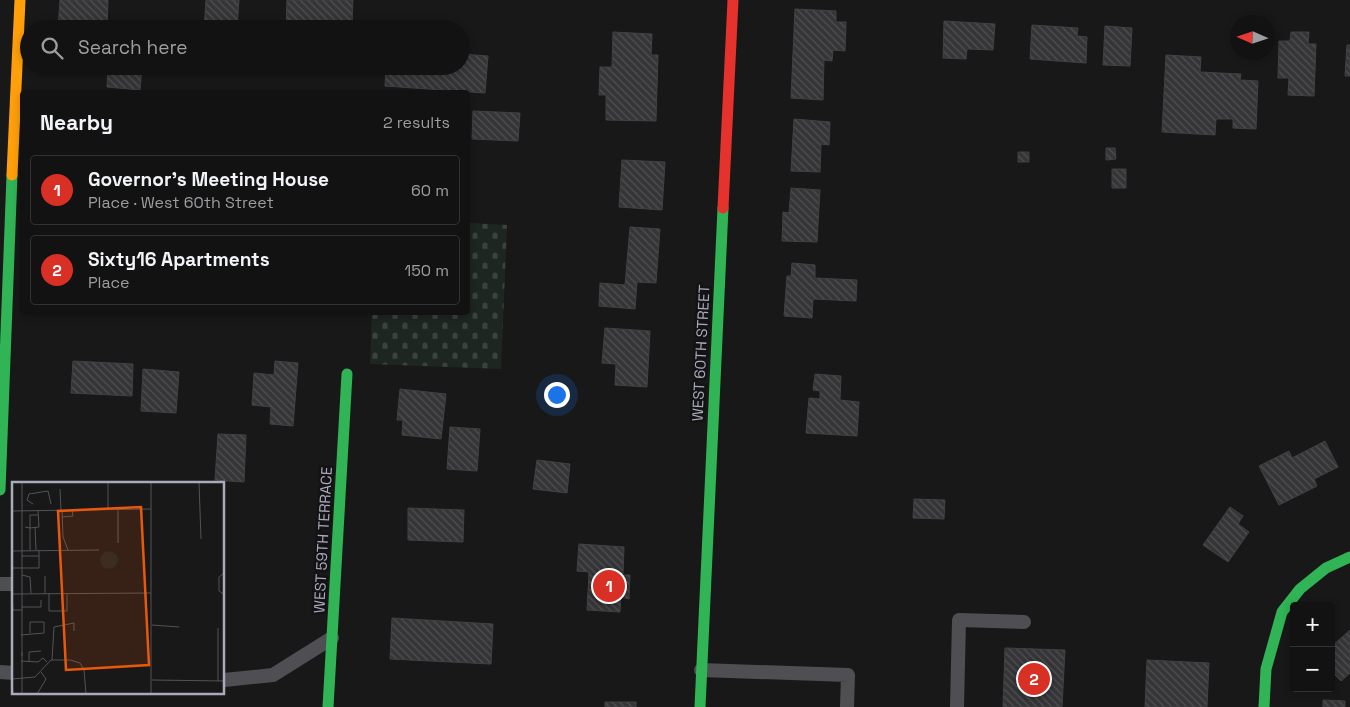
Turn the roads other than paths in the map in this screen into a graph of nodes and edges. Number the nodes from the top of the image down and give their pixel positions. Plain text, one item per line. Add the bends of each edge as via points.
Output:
1 (20, 0) edge
2 (733, 0) edge
3 (347, 374) dead end
4 (0, 490) edge
5 (1350, 557) edge
6 (1024, 622) dead end
7 (332, 638) junction
8 (701, 670) junction
9 (225, 680) edge
10 (328, 707) edge
11 (700, 707) edge
12 (847, 707) edge
13 (957, 707) edge
14 (1264, 707) edge

1 - 4 street
2 - 8 street, WEST 60TH STREET
3 - 7 street, WEST 59TH TERRACE
5 - 14 street via 1326,568 1306,584 1282,612 1266,669
6 - 13 lane via 959,620
7 - 9 lane via 273,674
7 - 10 street, WEST 59TH TERRACE
8 - 11 street, WEST 60TH STREET
8 - 12 lane via 848,675

